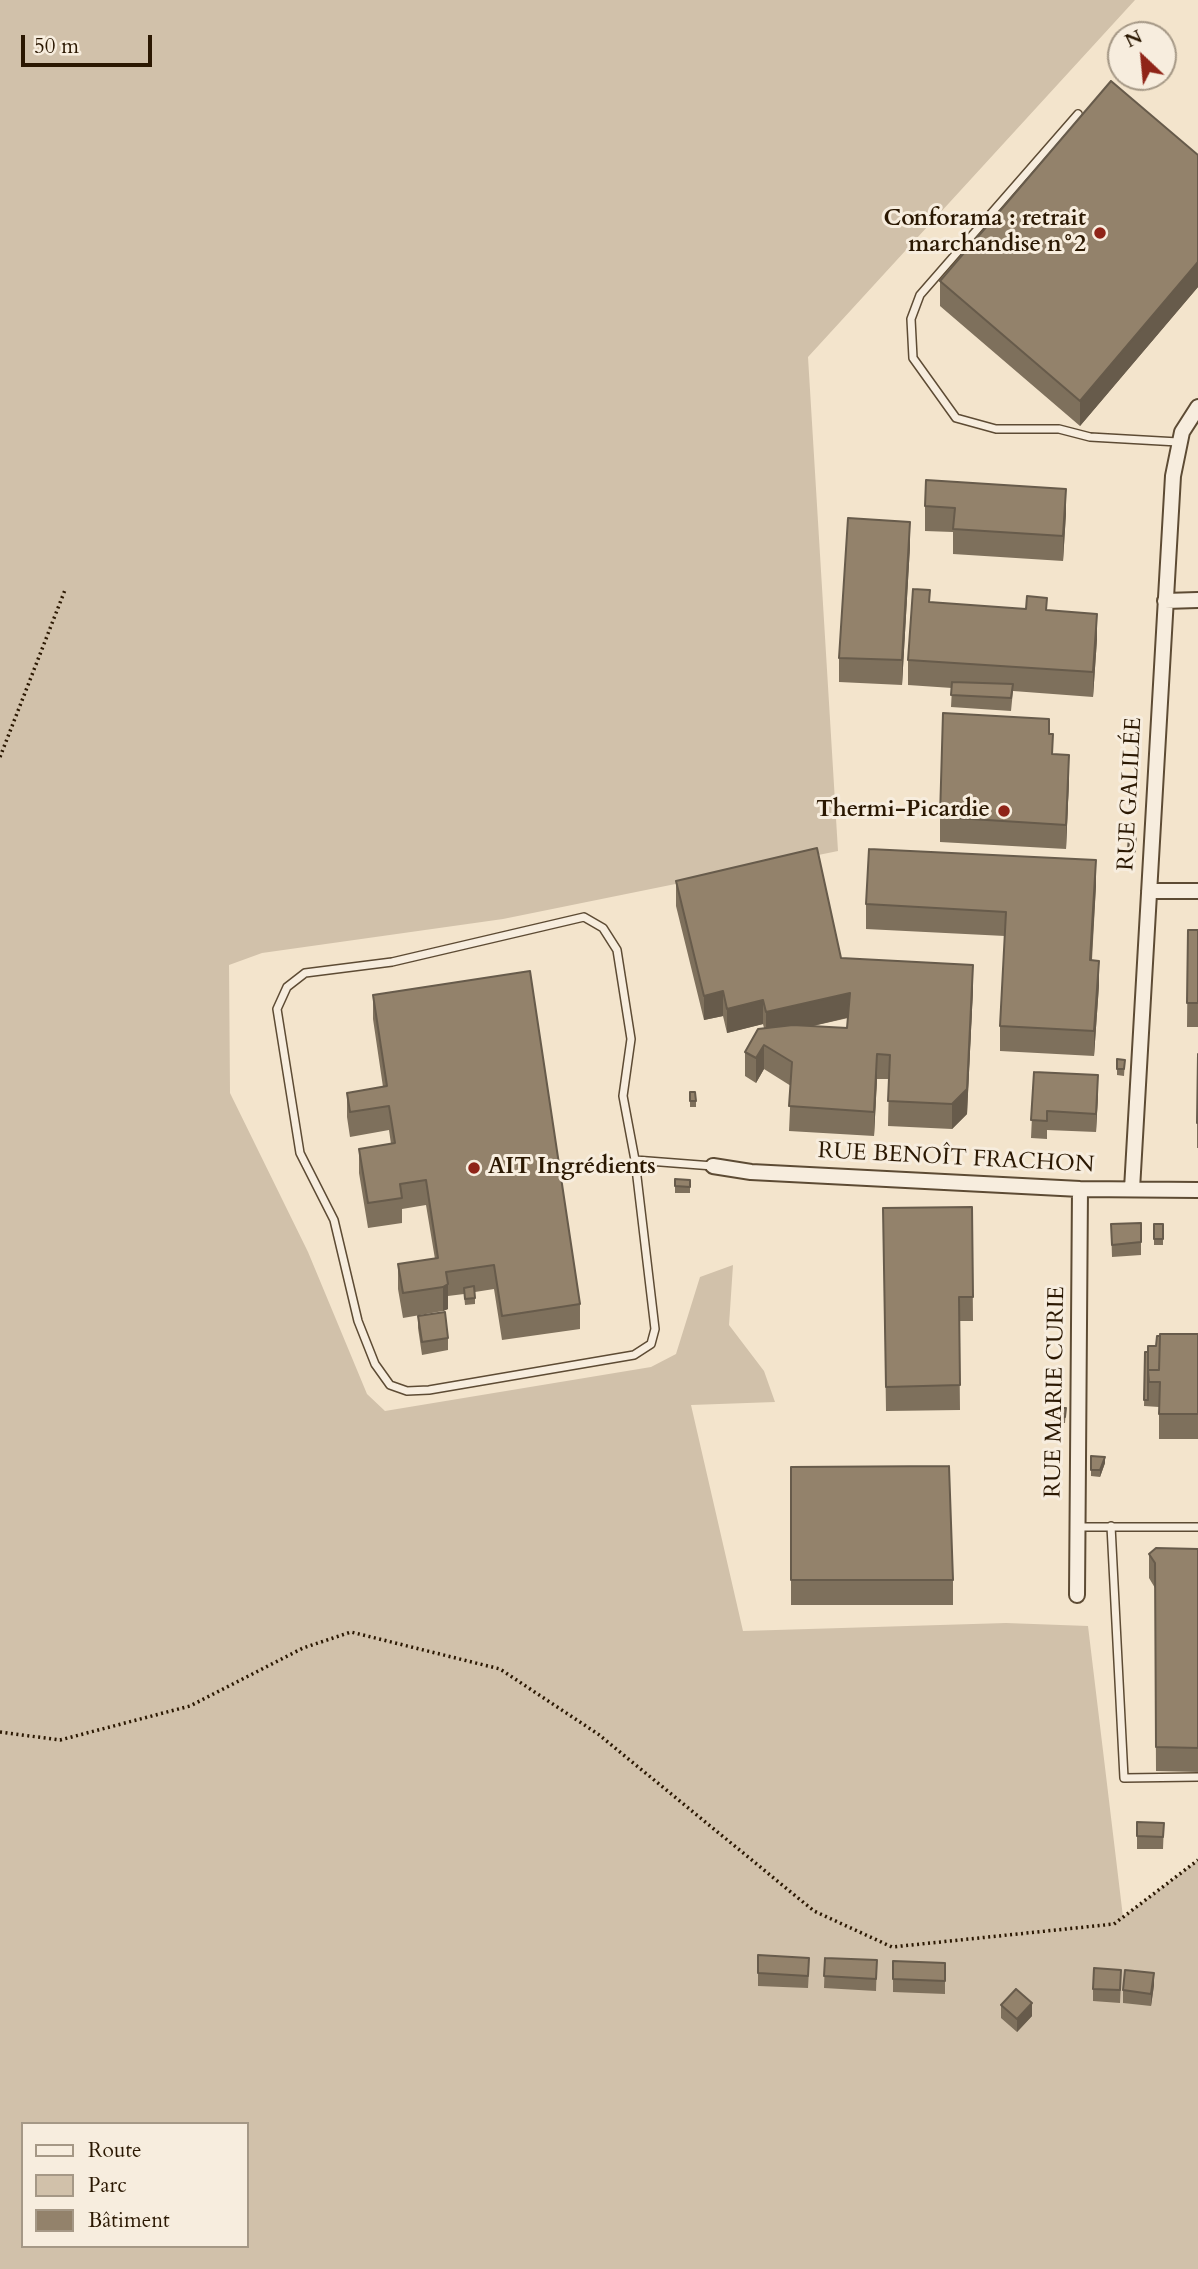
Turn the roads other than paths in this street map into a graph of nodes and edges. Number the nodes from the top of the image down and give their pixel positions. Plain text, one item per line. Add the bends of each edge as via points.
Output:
1 (1078, 114) dead end
2 (1198, 407) edge
3 (1178, 442) junction
4 (1198, 600) edge
5 (1165, 601) junction
6 (1149, 891) junction
7 (1198, 891) edge
8 (635, 1160) junction
9 (713, 1166) joint
10 (1080, 1189) junction
11 (1132, 1189) junction
12 (1198, 1189) edge
13 (1111, 1526) junction
14 (1077, 1527) junction
15 (1198, 1527) edge
16 (1077, 1595) dead end
17 (1198, 1777) edge

1 - 3 lane via 920,295 911,319 913,358 957,418 996,429 1059,429 1090,437
2 - 3 street, RUE GALILÉE
3 - 5 street, RUE GALILÉE
4 - 5 street
5 - 6 street, RUE GALILÉE
6 - 7 street
6 - 11 street, RUE GALILÉE
8 - 8 lane via 655,1329 651,1344 634,1355 429,1390 407,1391 390,1385 375,1364 358,1321 334,1220 300,1153 277,1009 287,986 304,973 392,962 584,917 603,928 617,950 631,1039 623,1096
8 - 9 lane
9 - 10 street, RUE BENOÎT FRACHON via 751,1172
10 - 11 street, RUE BENOÎT FRACHON
10 - 14 street, RUE MARIE CURIE
11 - 12 street, RUE BENOÎT FRACHON
13 - 14 lane
13 - 15 lane
13 - 17 lane via 1124,1778
14 - 16 street, RUE MARIE CURIE

